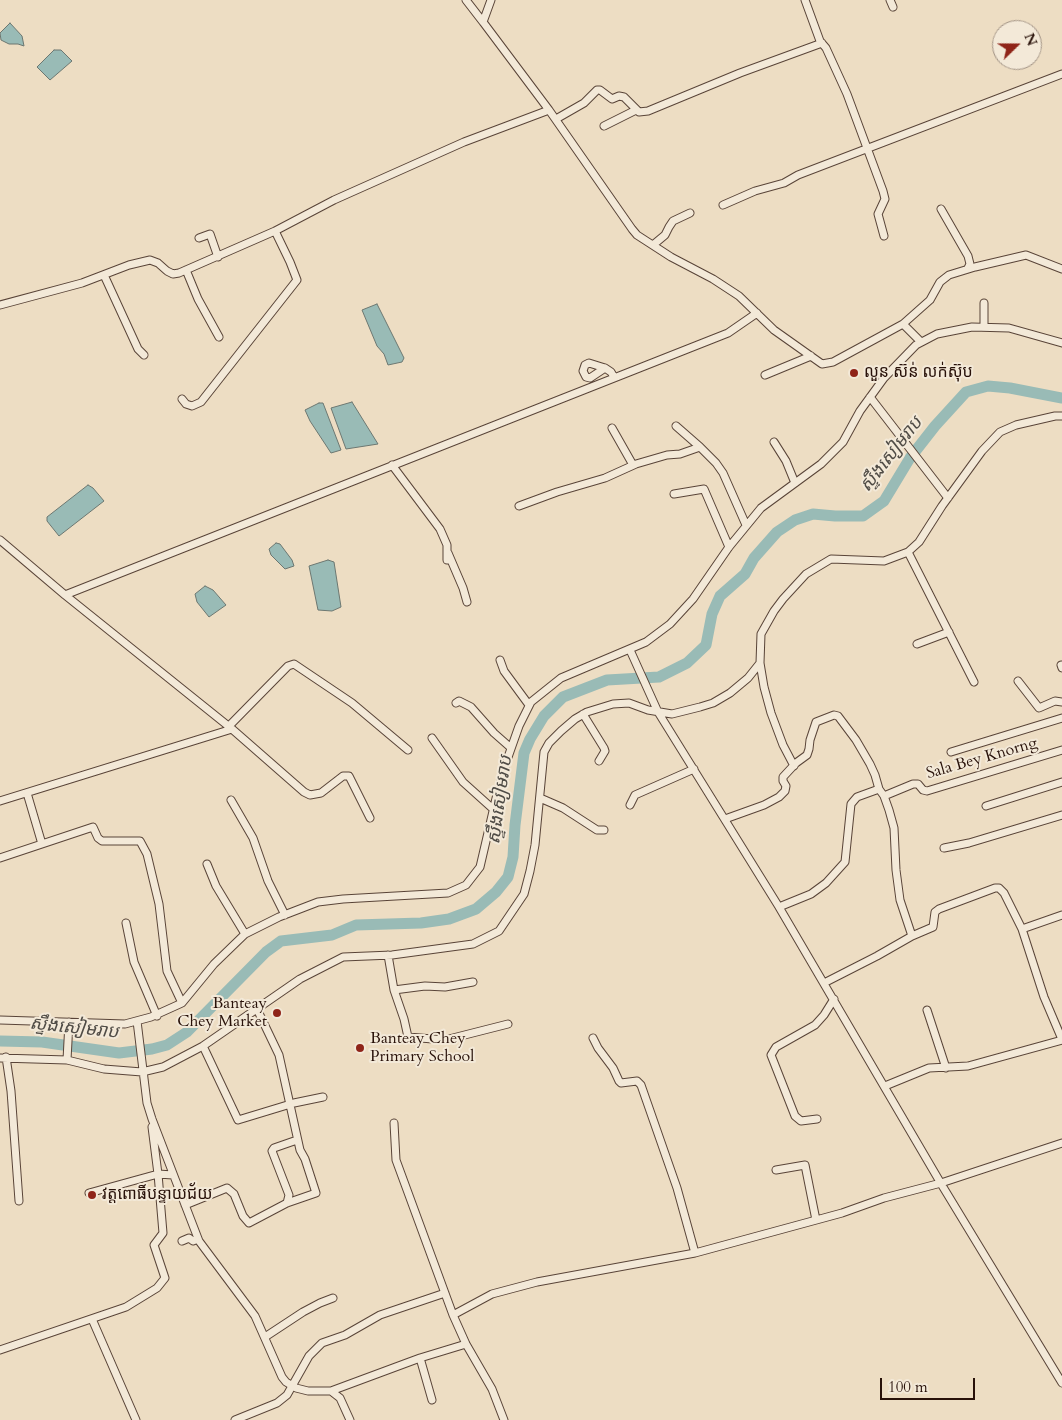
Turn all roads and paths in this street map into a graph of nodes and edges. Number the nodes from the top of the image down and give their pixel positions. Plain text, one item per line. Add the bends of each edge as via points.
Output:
1 (466, 0) edge
2 (491, 0) edge
3 (805, 0) edge
4 (483, 22) junction
5 (822, 43) junction
6 (1062, 74) edge
7 (549, 110) junction
8 (636, 110) junction
9 (556, 119) junction
10 (604, 126) dead end
11 (868, 149) junction
12 (723, 205) dead end
13 (941, 209) dead end
14 (690, 213) dead end
15 (275, 231) junction
16 (884, 236) dead end
17 (199, 238) dead end
18 (653, 245) junction
19 (218, 257) junction
20 (968, 268) junction
21 (1062, 269) edge
22 (186, 270) junction
23 (104, 275) junction
24 (984, 303) dead end
25 (0, 304) edge
26 (756, 313) junction
27 (903, 324) junction
28 (984, 327) junction
29 (219, 337) dead end
30 (920, 342) junction
31 (1062, 342) edge
32 (144, 355) dead end
33 (811, 356) junction
34 (605, 368) dead end
35 (765, 375) dead end
36 (614, 377) junction
37 (870, 397) junction
38 (182, 399) dead end
39 (1062, 416) edge
40 (676, 426) dead end
41 (612, 428) dead end
42 (774, 442) dead end
43 (700, 447) junction
44 (392, 465) junction
45 (633, 465) junction
46 (795, 483) junction
47 (674, 494) dead end
48 (948, 498) junction
49 (519, 506) dead end
50 (746, 525) junction
51 (0, 540) edge
52 (729, 547) junction
53 (908, 552) junction
54 (65, 595) junction
55 (467, 602) dead end
56 (950, 632) junction
57 (917, 644) dead end
58 (630, 650) junction
59 (500, 660) dead end
60 (760, 663) junction
61 (1018, 681) dead end
62 (974, 682) dead end
63 (456, 702) dead end
64 (1062, 702) edge
65 (529, 705) junction
66 (656, 709) junction
67 (583, 714) junction
68 (1062, 718) edge
69 (230, 727) junction
70 (432, 738) dead end
71 (511, 748) junction
72 (408, 750) dead end
73 (1062, 750) edge
74 (951, 752) dead end
75 (599, 760) dead end
76 (794, 766) junction
77 (694, 770) junction
78 (1062, 782) edge
79 (879, 789) junction
80 (27, 792) junction
81 (884, 796) junction
82 (540, 798) junction
83 (231, 800) dead end
84 (0, 801) edge
85 (630, 805) dead end
86 (986, 806) dead end
87 (493, 809) junction
88 (1062, 815) edge
89 (370, 818) dead end
90 (725, 819) junction
91 (604, 830) dead end
92 (42, 844) junction
93 (944, 848) dead end
94 (0, 858) edge
95 (207, 864) dead end
96 (779, 907) junction
97 (285, 915) junction
98 (1062, 915) edge
99 (126, 922) dead end
100 (1022, 929) junction
101 (245, 934) junction
102 (912, 936) junction
103 (388, 955) junction
104 (473, 982) dead end
105 (824, 983) junction
106 (394, 990) junction
107 (834, 999) junction
108 (182, 1003) junction
109 (257, 1008) junction
110 (927, 1010) dead end
111 (157, 1016) junction
112 (0, 1020) edge
113 (137, 1021) junction
114 (69, 1022) junction
115 (508, 1024) dead end
116 (593, 1038) dead end
117 (1061, 1040) edge
118 (203, 1046) junction
119 (3, 1057) edge
120 (67, 1057) junction
121 (946, 1068) junction
122 (142, 1072) junction
123 (885, 1086) junction
124 (323, 1096) dead end
125 (289, 1105) junction
126 (152, 1119) junction
127 (816, 1119) dead end
128 (394, 1123) dead end
129 (297, 1140) junction
130 (1062, 1143) edge
131 (776, 1170) dead end
132 (158, 1174) junction
133 (173, 1175) junction
134 (942, 1185) junction
135 (90, 1193) dead end
136 (19, 1201) dead end
137 (287, 1203) junction
138 (185, 1205) junction
139 (816, 1220) junction
140 (198, 1239) junction
141 (182, 1241) dead end
142 (695, 1253) junction
143 (446, 1294) junction
144 (333, 1298) dead end
145 (452, 1309) junction
146 (92, 1319) junction
147 (265, 1337) junction
148 (466, 1344) junction
149 (0, 1350) edge
150 (420, 1358) junction
151 (1062, 1383) edge
152 (294, 1387) junction
153 (331, 1391) junction
154 (432, 1400) dead end
155 (136, 1420) edge
156 (235, 1420) edge
157 (350, 1420) edge
158 (504, 1420) edge

1 - 4 street
2 - 4 street
3 - 5 street
4 - 7 street
5 - 8 street via 723,79 648,111
5 - 11 street via 847,94
6 - 11 street
7 - 9 street
7 - 15 street via 464,142 334,200
8 - 9 street via 624,97 612,99 597,90 584,103
8 - 10 street
9 - 18 street via 632,229
11 - 12 street
11 - 16 street via 885,199 878,214
13 - 20 street via 968,256
14 - 18 street via 673,221 665,236
15 - 19 street
15 - 38 street via 297,280 200,402 192,406
17 - 19 street via 210,234
18 - 26 street via 739,296
19 - 22 street
20 - 21 street via 1026,255
20 - 27 street via 940,282 930,300
22 - 23 street via 173,274 150,260
22 - 29 street
23 - 25 street
23 - 32 street via 138,349
24 - 28 street
26 - 33 street
26 - 36 street via 728,333
27 - 30 street
27 - 33 street via 834,362 822,364
28 - 30 street via 953,330
28 - 31 street via 1008,328
30 - 37 street
33 - 35 street
34 - 36 street
36 - 44 street
37 - 46 street via 843,442
37 - 48 street
39 - 48 street via 1016,425 1000,432
40 - 43 street
41 - 45 street
42 - 46 street
43 - 45 street
43 - 50 street via 723,473
44 - 54 street
44 - 55 street via 440,529
45 - 49 street
46 - 50 street via 761,508
47 - 52 street via 704,489
48 - 53 street via 919,542
50 - 52 street
51 - 54 street
52 - 58 street via 693,600 670,624
53 - 56 street
53 - 60 street via 884,561 831,559 806,574 783,599 761,634
54 - 69 street
56 - 57 street
56 - 62 street
58 - 65 street via 561,678
58 - 66 street
59 - 65 street via 504,671
60 - 66 street via 748,678 713,703 672,714
60 - 76 street via 771,713
61 - 64 street via 1038,708 1055,701
63 - 71 street via 471,707
65 - 71 street
66 - 67 street via 648,710 629,703 613,704
66 - 77 street
67 - 75 street via 604,748
67 - 82 street via 555,736 544,752
68 - 74 street
69 - 72 street via 288,666 294,664 352,703
69 - 80 street
69 - 89 street via 310,795 321,793 343,776 349,776
70 - 87 street via 463,782
71 - 87 street
73 - 81 street, Sala Bey Knorng via 927,791 913,784
76 - 79 street via 807,755 816,722 834,715 840,718 856,740
76 - 90 street via 783,777 785,791 779,797
77 - 85 street via 635,795
77 - 90 street
78 - 86 street
79 - 81 street
79 - 96 street via 857,797 851,804 845,862 811,894
80 - 84 street
80 - 92 street
81 - 102 street via 894,828 900,900
82 - 91 street via 563,808 597,830
82 - 103 street via 532,862 524,894 500,931 473,944
83 - 97 street via 253,838 268,881
87 - 97 street via 480,867 462,887 448,893 318,902
88 - 93 street
90 - 96 street
92 - 94 street
92 - 108 street via 92,827 100,840 136,840 142,843 159,904 167,971
95 - 101 street via 216,886
96 - 105 street
97 - 101 street
98 - 100 street
99 - 111 street via 134,962
100 - 102 street via 1004,893 995,888 939,909 935,912 933,927
100 - 117 street
101 - 108 street via 214,964
102 - 105 street
103 - 106 street
103 - 109 street via 343,957 300,979
104 - 106 street
105 - 107 street
106 - 115 street via 406,1035 412,1039 445,1040
107 - 123 street
107 - 127 street via 815,1025 776,1047 771,1055 795,1116 801,1121
108 - 111 street
109 - 118 street
109 - 125 street via 279,1055
110 - 121 street
111 - 113 street
112 - 114 street
113 - 114 street via 125,1024
113 - 122 street
114 - 120 street
116 - 142 street via 621,1083 637,1081 640,1085 677,1188
117 - 121 street via 976,1064
118 - 122 street via 163,1067
118 - 125 street via 238,1120
119 - 120 street
119 - 136 street via 11,1091
120 - 122 street via 104,1069
121 - 123 street via 929,1068
122 - 126 street
123 - 134 street
124 - 125 street
125 - 129 street
126 - 132 street
126 - 133 street
128 - 143 street via 396,1160
129 - 137 street via 272,1149 289,1195
129 - 137 street via 316,1193
130 - 134 street
131 - 139 street via 805,1164
132 - 133 street
132 - 135 street
132 - 146 street via 163,1233 154,1245 165,1278 157,1288 126,1307
133 - 138 street
134 - 139 street via 884,1198
134 - 151 street
137 - 138 street via 249,1223 234,1194 227,1188
138 - 140 street
139 - 142 street
140 - 141 street
140 - 147 street via 255,1316
142 - 145 street via 537,1282
143 - 145 street
143 - 152 street via 380,1315 345,1335 322,1343 309,1356
144 - 147 street via 302,1312
145 - 148 street
146 - 149 street
146 - 155 street
147 - 152 street via 282,1377
148 - 150 street
148 - 158 street via 492,1389
150 - 153 street
150 - 154 street
152 - 153 street
152 - 156 street via 277,1403
153 - 157 street via 340,1398

